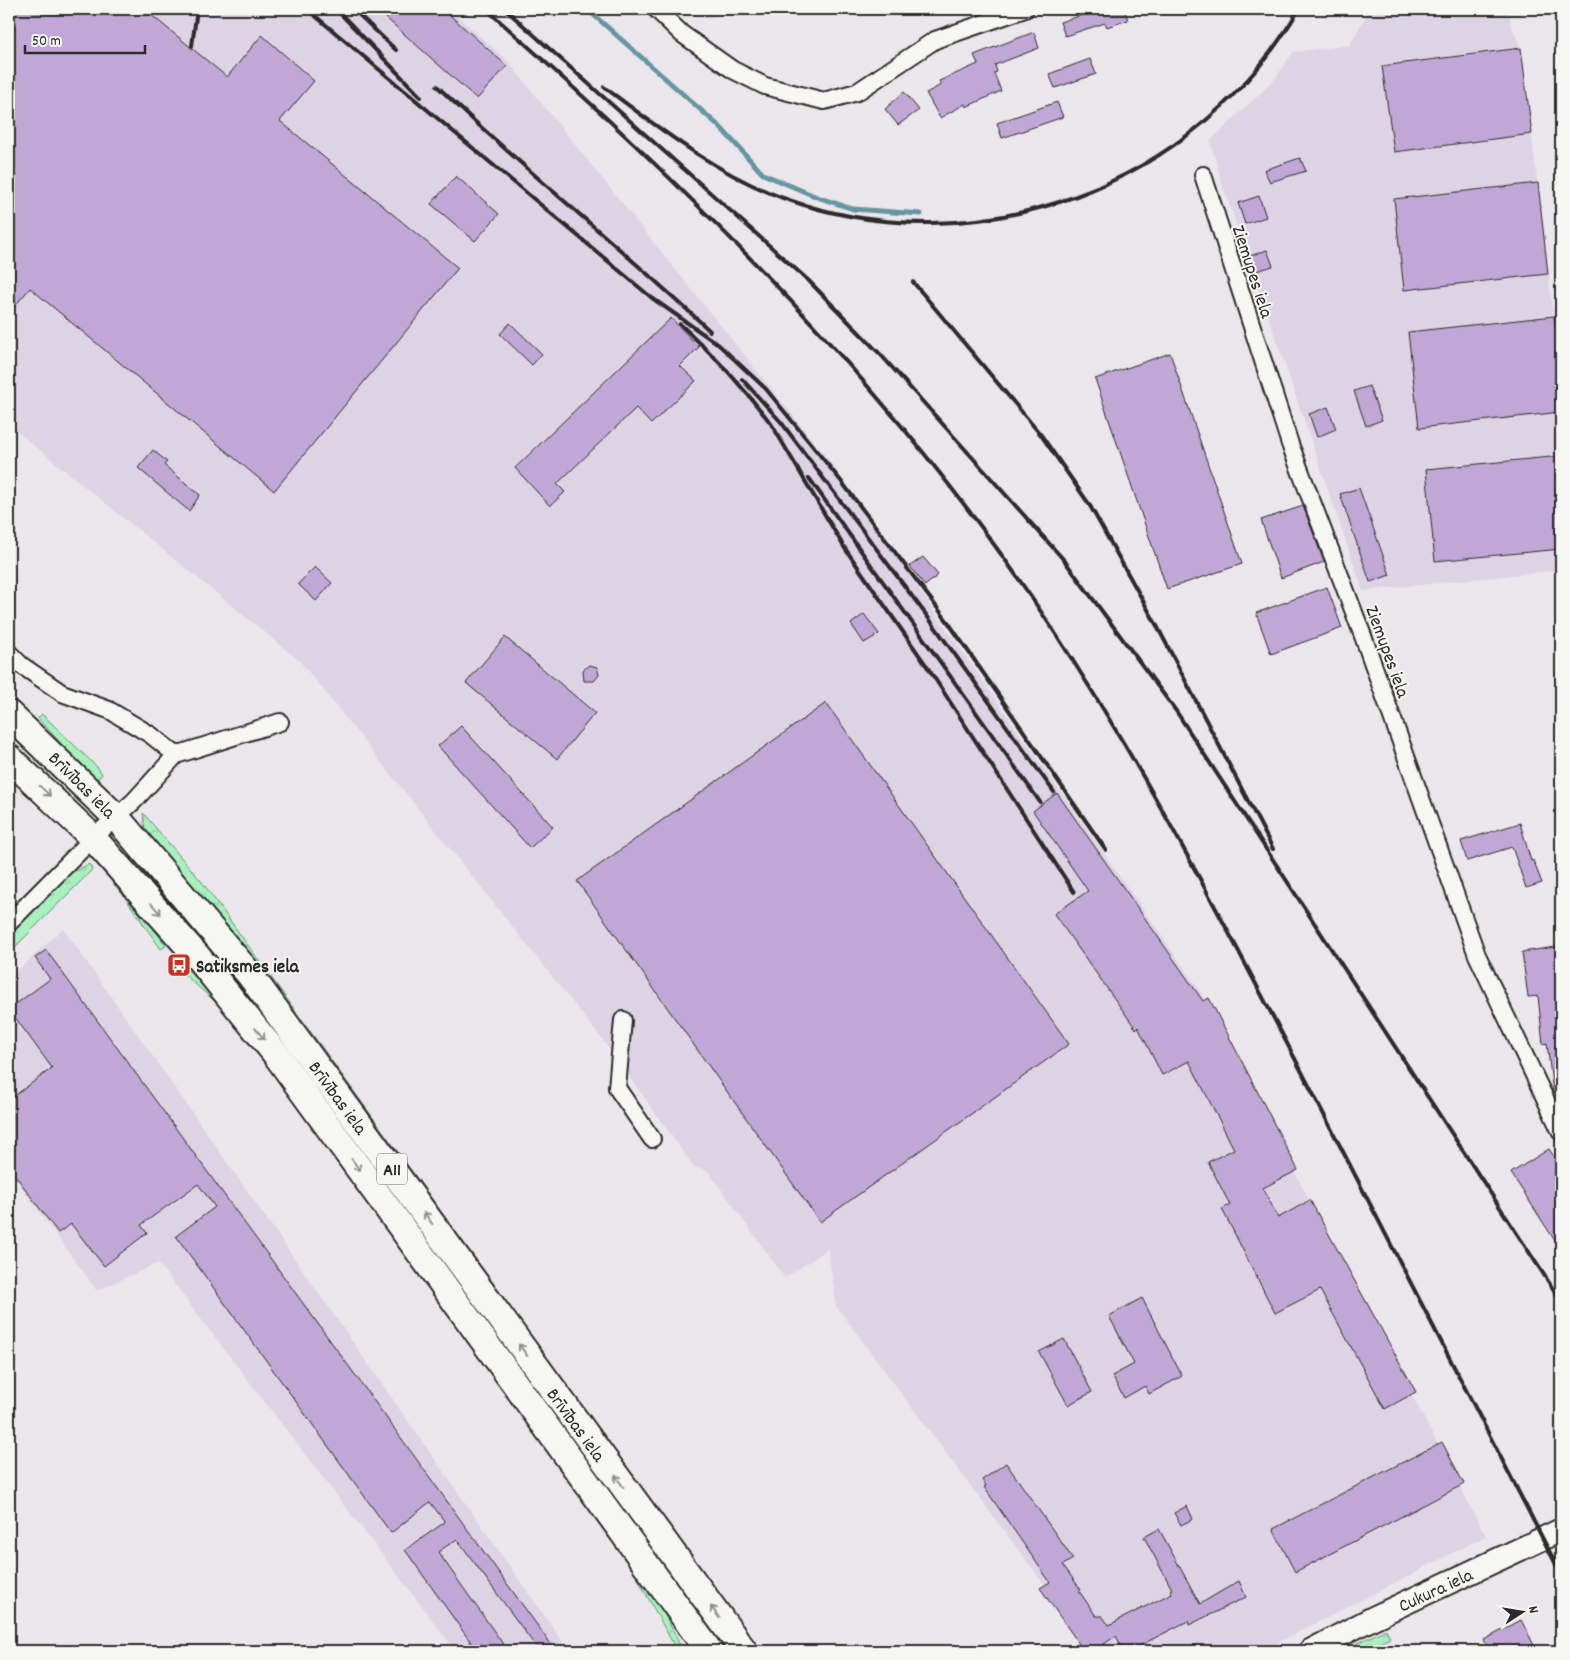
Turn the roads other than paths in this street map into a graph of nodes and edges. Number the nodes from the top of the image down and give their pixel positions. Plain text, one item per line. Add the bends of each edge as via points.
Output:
1 (656, 9) edge
2 (1025, 9) edge
3 (1203, 175) dead end
4 (9, 653) edge
5 (9, 714) edge
6 (280, 722) dead end
7 (176, 756) junction
8 (9, 758) edge
9 (116, 817) junction
10 (93, 838) junction
11 (9, 923) edge
12 (622, 1020) dead end
13 (1561, 1132) edge
14 (652, 1139) dead end
15 (1561, 1530) edge
16 (709, 1651) edge
17 (744, 1651) edge
18 (1310, 1651) edge

1 - 2 street via 682,34 733,70 765,86 824,101 857,92 934,40
3 - 13 street, Ziemupes iela via 1290,444 1363,636 1477,955
4 - 7 street via 62,693 109,710 151,735
5 - 9 highway, Brīvības iela / A11
6 - 7 street
7 - 9 street
8 -> 10 highway, Brīvības iela / A11
9 - 10 street
17 -> 9 highway, Brīvības iela / A11 via 250,976
10 - 11 street
10 -> 16 highway, Brīvības iela / A11 via 196,955 275,1053
12 - 14 street via 617,1088
15 - 18 main road, Cukura iela

